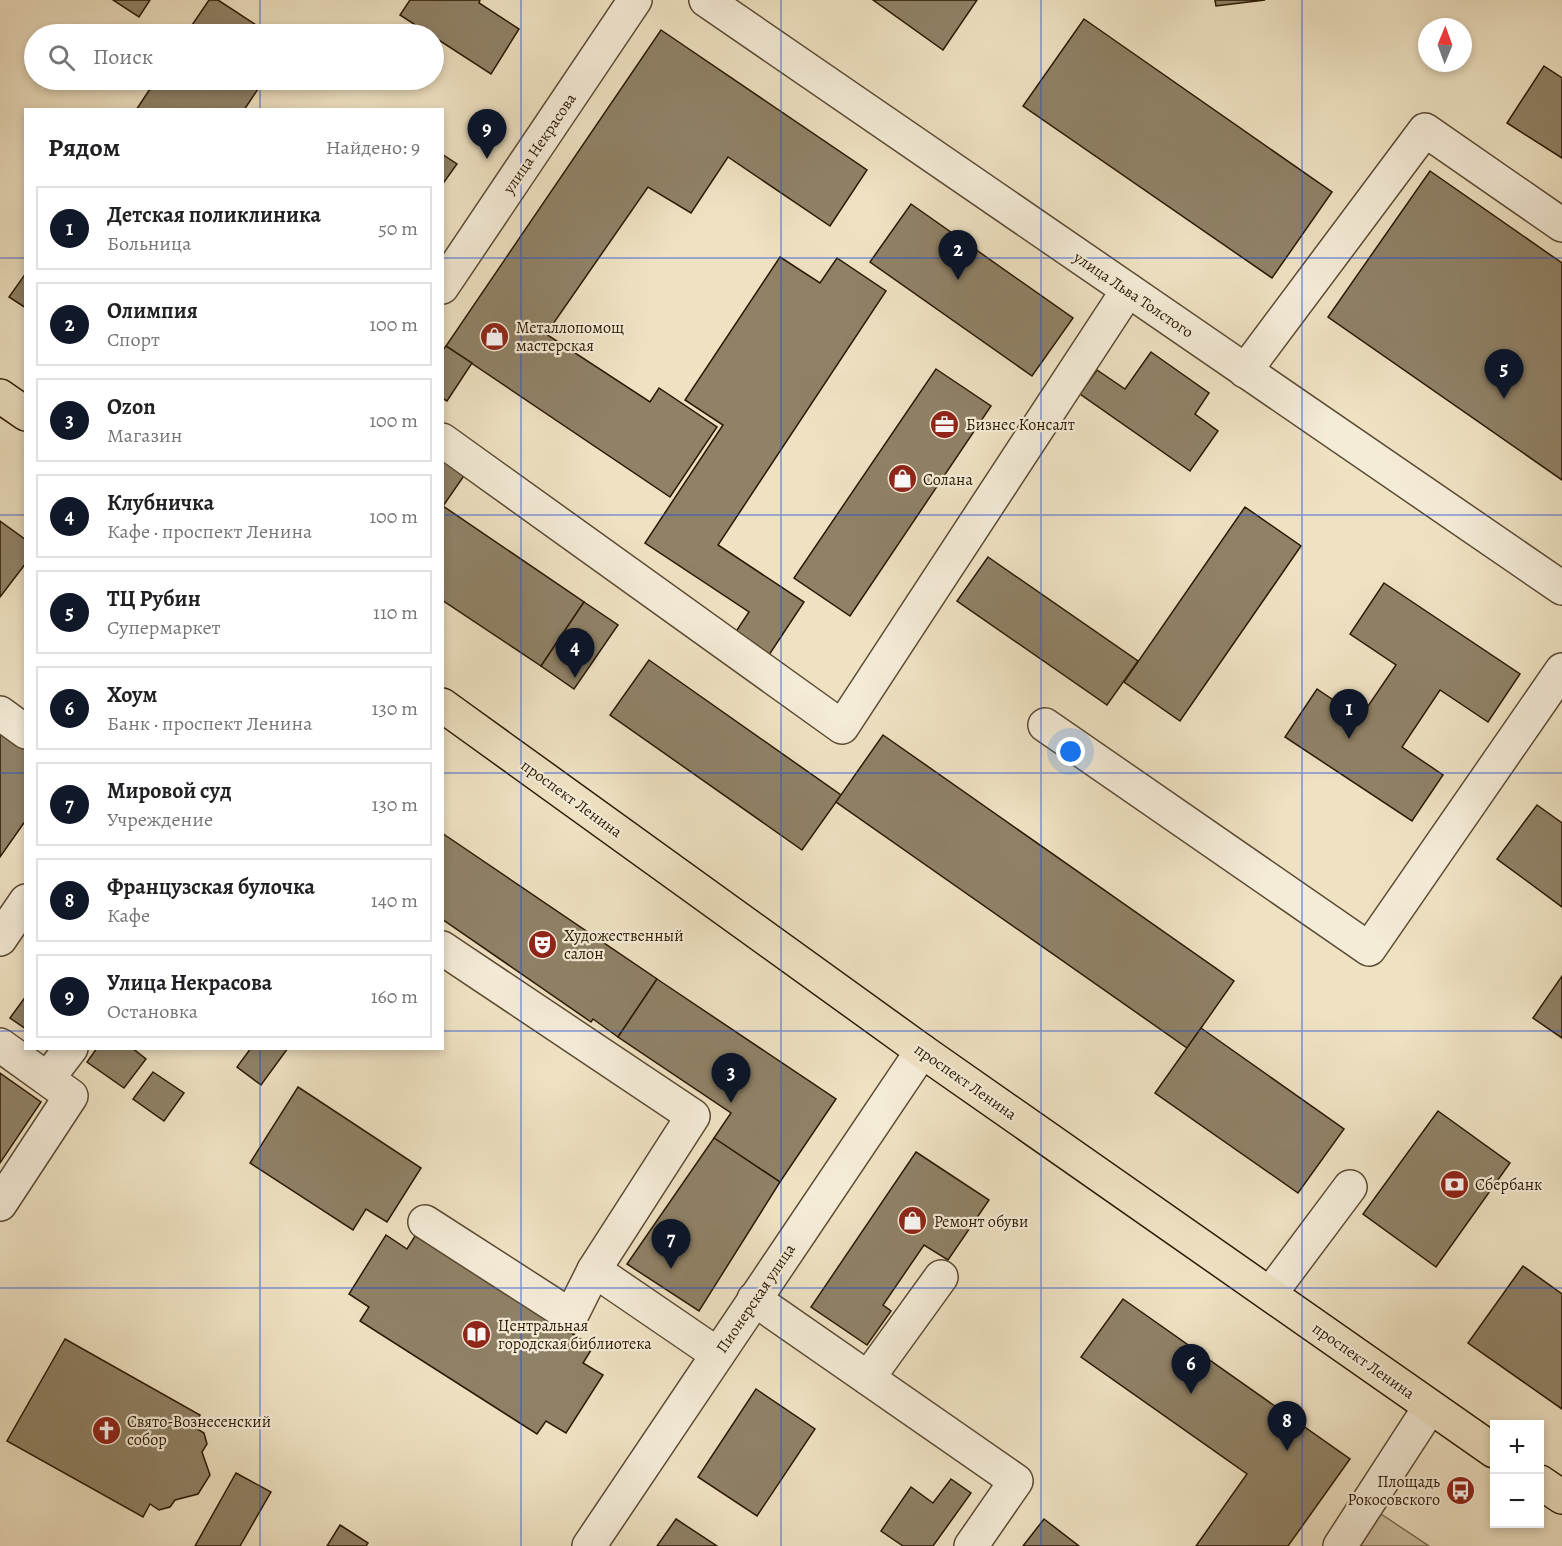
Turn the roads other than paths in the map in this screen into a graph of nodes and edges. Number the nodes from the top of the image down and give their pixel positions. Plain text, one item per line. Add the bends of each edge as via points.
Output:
1 (636, 0) edge
2 (706, 0) edge
3 (1562, 225) edge
4 (444, 284) edge
5 (1128, 290) junction
6 (1245, 370) junction
7 (0, 396) edge
8 (24, 413) edge
9 (444, 441) edge
10 (1562, 588) edge
11 (1562, 670) edge
12 (444, 706) edge
13 (0, 713) edge
14 (1045, 725) dead end
15 (24, 731) edge
16 (24, 903) edge
17 (0, 939) edge
18 (444, 949) edge
19 (0, 1045) edge
20 (69, 1050) edge
21 (922, 1051) junction
22 (48, 1078) junction
23 (1350, 1187) dead end
24 (0, 1204) edge
25 (425, 1222) dead end
26 (594, 1270) junction
27 (940, 1277) dead end
28 (1270, 1294) junction
29 (754, 1299) junction
30 (717, 1353) junction
31 (868, 1378) junction
32 (1430, 1407) junction
33 (1490, 1448) edge
34 (1544, 1485) edge
35 (1562, 1497) edge
36 (589, 1546) edge
37 (971, 1546) edge
38 (1340, 1546) edge

1 - 4 street, улица Некрасова
2 - 5 street, улица Льва Толстого
3 - 6 street via 1425,130
5 - 6 street, улица Льва Толстого
5 - 9 street via 842,727
6 - 10 street, улица Льва Толстого
7 - 8 main road
11 - 14 street via 1369,949
12 - 21 main road, проспект Ленина
13 - 15 street
16 - 17 street
18 - 26 street via 693,1116
19 - 22 street
20 - 22 street
21 - 28 main road, проспект Ленина
21 - 29 street, Пионерская улица
22 - 24 street via 71,1096
23 - 28 street
25 - 26 street via 571,1316
26 - 30 street
27 - 31 street
28 - 32 main road, проспект Ленина
29 - 30 street, Пионерская улица
29 - 31 street
30 - 36 street, Пионерская улица
31 - 37 street via 1016,1481
32 - 33 main road, проспект Ленина
32 - 38 street
34 - 35 main road

